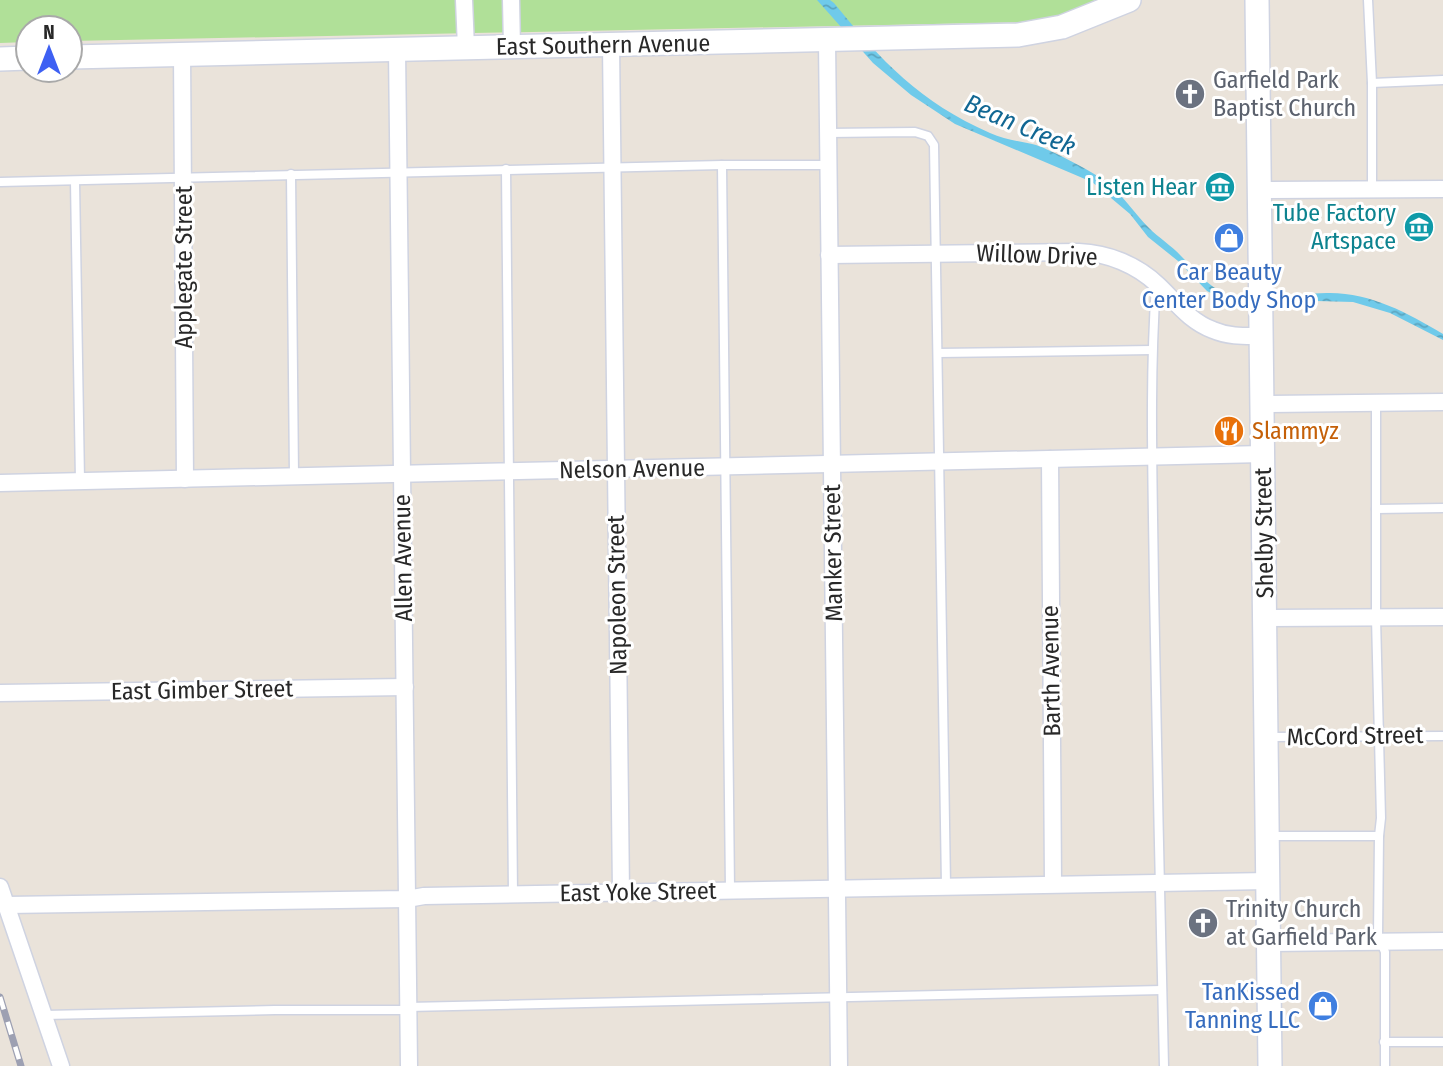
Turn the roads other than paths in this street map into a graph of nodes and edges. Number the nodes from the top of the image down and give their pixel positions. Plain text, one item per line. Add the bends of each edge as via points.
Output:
1 (464, 0) edge
2 (511, 0) edge
3 (1129, 0) edge
4 (1257, 0) edge
5 (1368, 0) edge
6 (834, 41) junction
7 (611, 45) junction
8 (512, 47) junction
9 (466, 48) junction
10 (397, 50) junction
11 (182, 54) junction
12 (84, 57) edge
13 (1443, 80) edge
14 (1372, 83) junction
15 (828, 133) junction
16 (722, 165) junction
17 (828, 165) junction
18 (613, 167) junction
19 (506, 169) junction
20 (398, 171) junction
21 (291, 174) junction
22 (183, 178) junction
23 (75, 181) junction
24 (0, 182) edge
25 (1443, 188) edge
26 (1372, 189) junction
27 (1260, 190) junction
28 (936, 253) junction
29 (829, 255) junction
30 (1156, 284) junction
31 (1262, 329) junction
32 (1152, 350) junction
33 (937, 353) junction
34 (1443, 402) edge
35 (1376, 403) junction
36 (1263, 404) junction
37 (1263, 454) junction
38 (1152, 457) junction
39 (1049, 459) junction
40 (939, 462) junction
41 (832, 464) junction
42 (726, 466) junction
43 (616, 469) junction
44 (509, 471) junction
45 (402, 474) junction
46 (294, 476) junction
47 (186, 479) junction
48 (80, 481) junction
49 (0, 483) edge
50 (1443, 508) edge
51 (1376, 509) junction
52 (1443, 617) edge
53 (1265, 618) junction
54 (1376, 618) junction
55 (405, 687) junction
56 (0, 693) edge
57 (1379, 736) junction
58 (1443, 736) edge
59 (1266, 737) junction
60 (1268, 836) junction
61 (1379, 836) junction
62 (1268, 881) junction
63 (1158, 882) junction
64 (1053, 884) junction
65 (946, 886) junction
66 (0, 887) edge
67 (837, 888) junction
68 (730, 890) junction
69 (621, 892) junction
70 (513, 894) junction
71 (407, 899) junction
72 (7, 905) junction
73 (1443, 941) edge
74 (1380, 942) junction
75 (1269, 943) junction
76 (1162, 990) junction
77 (838, 997) junction
78 (408, 1008) junction
79 (45, 1015) junction
80 (1384, 1042) junction
81 (1443, 1042) edge
82 (61, 1066) edge
83 (409, 1066) edge
84 (839, 1066) edge
85 (1164, 1066) edge
86 (1270, 1066) edge
87 (1385, 1066) edge

1 - 9 street
2 - 8 street
3 - 6 street, East Southern Avenue via 1037,33
4 - 27 street, Shelby Street
5 - 14 lane
6 - 7 street, East Southern Avenue
6 - 15 street, Manker Street
7 - 8 street, East Southern Avenue
7 - 18 street, Napoleon Street
8 - 9 street, East Southern Avenue
9 - 10 street, East Southern Avenue
10 - 11 street, East Southern Avenue
10 - 20 street, Allen Avenue
11 - 12 street, East Southern Avenue
11 - 22 street, Applegate Street
13 - 14 lane
14 - 26 lane
15 - 17 street, Manker Street
15 - 28 lane via 915,132 928,136 934,145
16 - 17 lane
16 - 18 lane
16 - 42 lane
17 - 29 street, Manker Street
18 - 19 lane
18 - 43 street, Napoleon Street
19 - 20 lane
19 - 44 lane
20 - 21 lane
20 - 45 street, Allen Avenue
21 - 22 lane
21 - 46 lane
22 - 23 lane
22 - 47 street, Applegate Street
23 - 24 lane
23 - 48 lane
25 - 26 street
26 - 27 street
27 - 31 street, Shelby Street
28 - 29 street, Willow Drive
28 - 30 street, Willow Drive via 1086,252 1124,262
28 - 33 lane
29 - 41 street, Manker Street
30 - 31 street, Willow Drive via 1204,326 1227,335
30 - 32 lane
31 - 36 street, Shelby Street
32 - 33 lane
32 - 38 lane
33 - 40 lane
34 - 35 street
35 - 36 street
35 - 51 lane
36 - 37 street, Shelby Street
37 - 38 street, Nelson Avenue
37 - 53 street, Shelby Street
38 - 39 street, Nelson Avenue
38 - 63 lane
39 - 40 street, Nelson Avenue
39 - 64 street, Barth Avenue
40 - 41 street, Nelson Avenue
40 - 65 lane
41 - 42 street, Nelson Avenue
41 - 67 street, Manker Street
42 - 43 street, Nelson Avenue
42 - 68 lane
43 - 44 street, Nelson Avenue
43 - 69 street, Napoleon Street
44 - 45 street, Nelson Avenue
44 - 70 lane
45 - 46 street, Nelson Avenue
45 - 55 street, Allen Avenue
46 - 47 street, Nelson Avenue
47 - 48 street, Nelson Avenue
48 - 49 street, Nelson Avenue
50 - 51 lane
51 - 54 lane
52 - 54 street
53 - 54 street
53 - 59 street, Shelby Street
54 - 57 lane
55 - 56 street, East Gimber Street
55 - 71 street, Allen Avenue
57 - 58 lane, McCord Street
57 - 59 lane, McCord Street
57 - 61 lane
59 - 60 street, Shelby Street
60 - 61 lane
60 - 62 street, Shelby Street
61 - 74 lane
62 - 63 street, East Yoke Street
62 - 75 street, Shelby Street
63 - 64 street, East Yoke Street
63 - 76 lane
64 - 65 street, East Yoke Street
65 - 67 street, East Yoke Street
66 - 72 street
67 - 68 street, East Yoke Street
67 - 77 street, Manker Street
68 - 69 street, East Yoke Street
69 - 70 street, East Yoke Street
70 - 71 street, East Yoke Street
71 - 72 street, East Yoke Street
71 - 78 street, Allen Avenue
72 - 79 street
73 - 74 street
74 - 75 street
74 - 80 lane via 1385,952
75 - 86 street, Shelby Street
76 - 77 lane
76 - 85 lane
77 - 78 lane
77 - 84 street, Manker Street
78 - 79 lane
78 - 83 street, Allen Avenue
79 - 82 street
80 - 81 lane
80 - 87 lane

